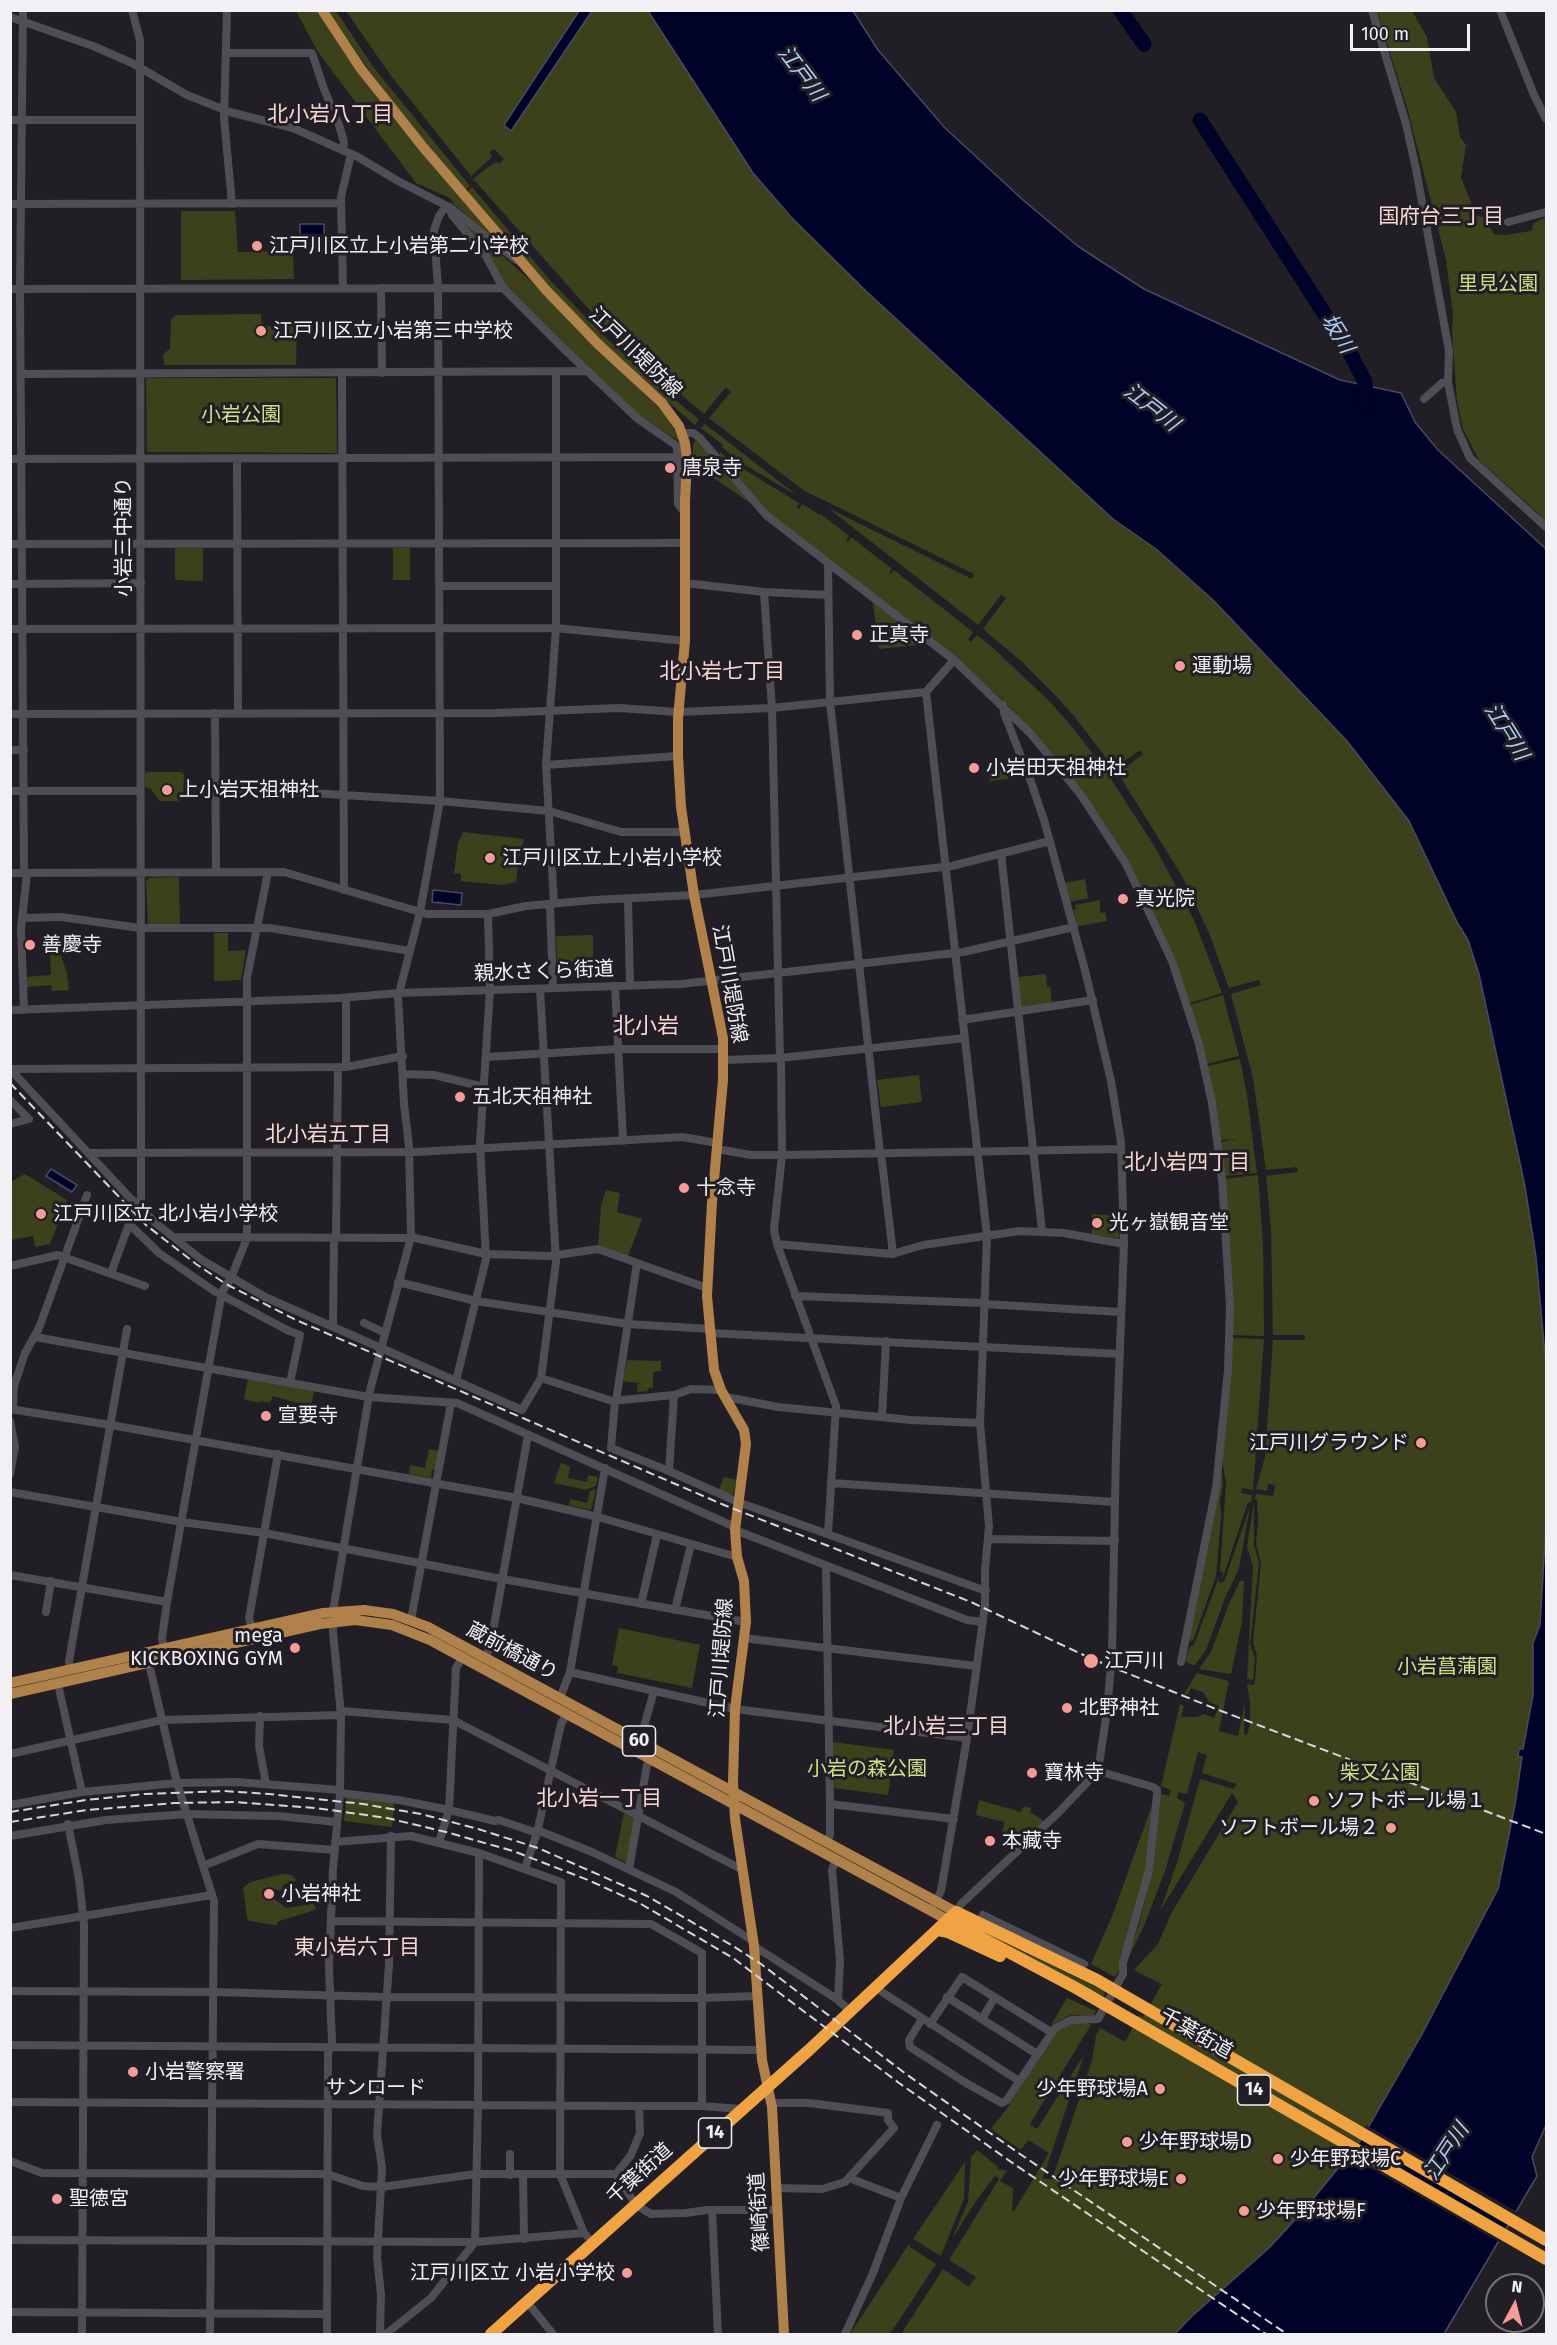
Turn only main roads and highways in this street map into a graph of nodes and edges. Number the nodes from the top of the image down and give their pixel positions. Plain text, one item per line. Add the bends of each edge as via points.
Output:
1 (322, 10) edge
2 (333, 1616) junction
3 (10, 1683) edge
4 (10, 1694) edge
5 (734, 1798) junction
6 (934, 1906) junction
7 (952, 1916) junction
8 (938, 1930) junction
9 (1076, 1988) junction
10 (768, 2087) junction
11 (1543, 2237) edge
12 (1546, 2259) edge
13 (491, 2334) edge
14 (784, 2334) edge

1 - 5 main road, 江戸川堤防線 via 386,102 525,267 598,344 662,403 682,433 687,459 685,641 678,756 694,895 724,1054 707,1288 714,1370 744,1430 746,1444 735,1528 746,1623 735,1709
2 - 3 main road, 蔵前橋通り / 60 via 252,1629
2 - 4 main road, 蔵前橋通り / 60 via 149,1664
2 - 5 main road, 蔵前橋通り / 60 via 392,1624 424,1637 650,1759
2 - 5 main road, 蔵前橋通り / 60 via 378,1611 411,1620 638,1740
5 - 6 main road, 蔵前橋通り / 60 via 836,1859
5 - 6 main road, 蔵前橋通り / 60 via 827,1842
5 - 10 main road, 江戸川堤防線
6 - 7 main road, 蔵前橋通り / 60
7 - 8 highway, 千葉街道 / 14
7 - 9 highway, 千葉街道 / 14
7 - 11 highway, 千葉街道 / 14 via 979,1923 1119,1992
8 - 9 highway via 1046,1979
8 - 10 highway, 千葉街道 / 14
9 - 12 highway, 千葉街道 / 14
10 - 13 highway, 千葉街道 / 14 via 636,2205 589,2238
10 - 14 main road, 篠崎街道

